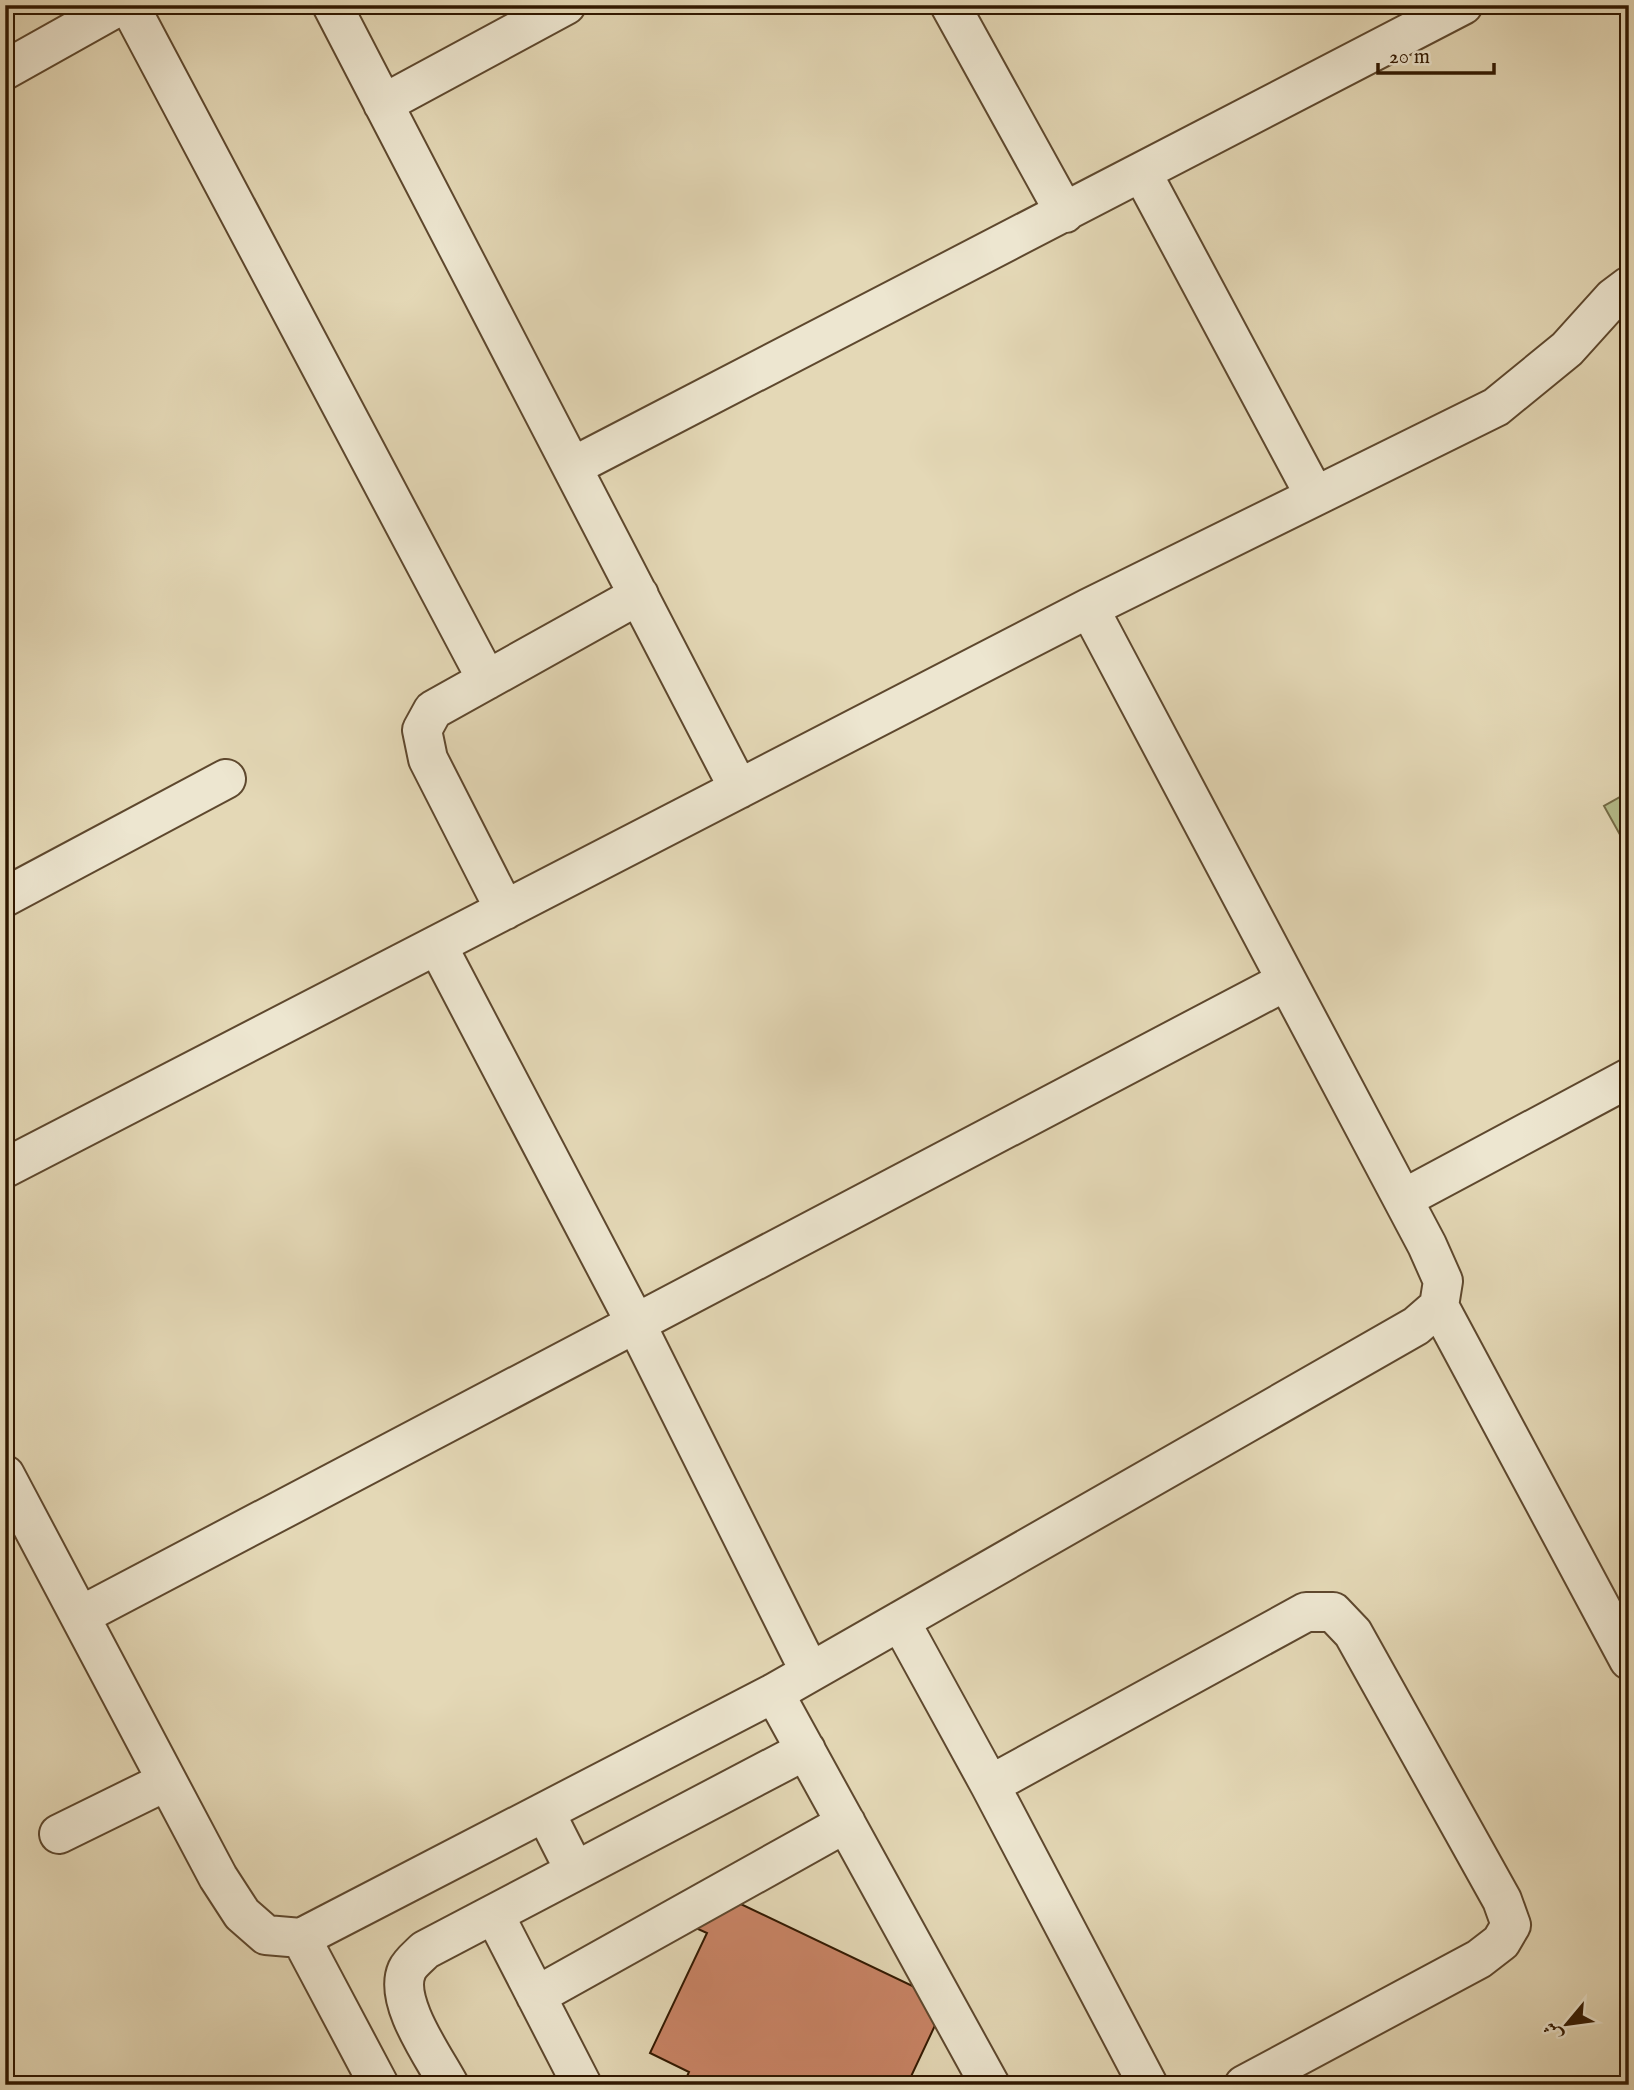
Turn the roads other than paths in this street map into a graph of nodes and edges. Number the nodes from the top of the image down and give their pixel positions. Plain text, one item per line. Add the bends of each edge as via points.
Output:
1 (121, 5) edge
2 (129, 5) edge
3 (332, 5) edge
4 (566, 5) edge
5 (950, 5) edge
6 (1463, 5) edge
7 (5, 70) edge
8 (383, 104) junction
9 (1142, 173) junction
10 (1065, 212) junction
11 (1629, 286) edge
12 (572, 467) junction
13 (1315, 496) junction
14 (639, 595) junction
15 (1089, 608) junction
16 (486, 680) junction
17 (226, 779) dead end
18 (740, 789) junction
19 (5, 897) edge
20 (505, 910) junction
21 (437, 945) junction
22 (1286, 981) junction
23 (1629, 1078) edge
24 (5, 1168) edge
25 (1403, 1199) junction
26 (1439, 1306) junction
27 (636, 1324) junction
28 (5, 1475) edge
29 (80, 1616) junction
30 (900, 1621) junction
31 (1629, 1660) edge
32 (810, 1672) junction
33 (774, 1693) junction
34 (806, 1750) junction
35 (167, 1781) junction
36 (990, 1785) junction
37 (545, 1812) junction
38 (846, 1823) junction
39 (59, 1834) dead end
40 (575, 1871) junction
41 (494, 1914) junction
42 (301, 1938) junction
43 (536, 1996) junction
44 (984, 2082) edge
45 (379, 2085) edge
46 (449, 2085) edge
47 (582, 2085) edge
48 (1148, 2085) edge
49 (1244, 2085) edge

1 - 7 street
2 - 16 street
3 - 8 street
4 - 8 street
5 - 10 street
6 - 9 street
8 - 12 street
9 - 10 street
9 - 13 street
10 - 12 street
11 - 13 street via 1567,349 1496,407
12 - 14 street
13 - 15 street
14 - 16 street
14 - 18 street
15 - 18 street
15 - 22 street
16 - 20 street via 433,710 422,730 428,758
17 - 19 street
18 - 20 street
20 - 21 street
21 - 24 street
21 - 27 street
22 - 25 street
22 - 27 street
23 - 25 street
25 - 26 street via 1443,1281
26 - 30 street via 1416,1326
26 - 31 street
27 - 29 street
27 - 32 street
28 - 29 street
29 - 35 street
30 - 32 street
30 - 36 street
32 - 33 street
33 - 34 street
33 - 37 street
34 - 38 street
34 - 40 street
35 - 39 street
35 - 42 street via 242,1913 266,1935
36 - 48 street
36 - 49 street via 1306,1612 1332,1612 1353,1633 1502,1900 1511,1924 1501,1942 1479,1959
37 - 40 street
37 - 42 street
38 - 43 street
38 - 44 street
40 - 41 street
41 - 43 street
41 - 46 street via 425,1950 407,1969 403,1990 413,2020
42 - 45 street
43 - 47 street

